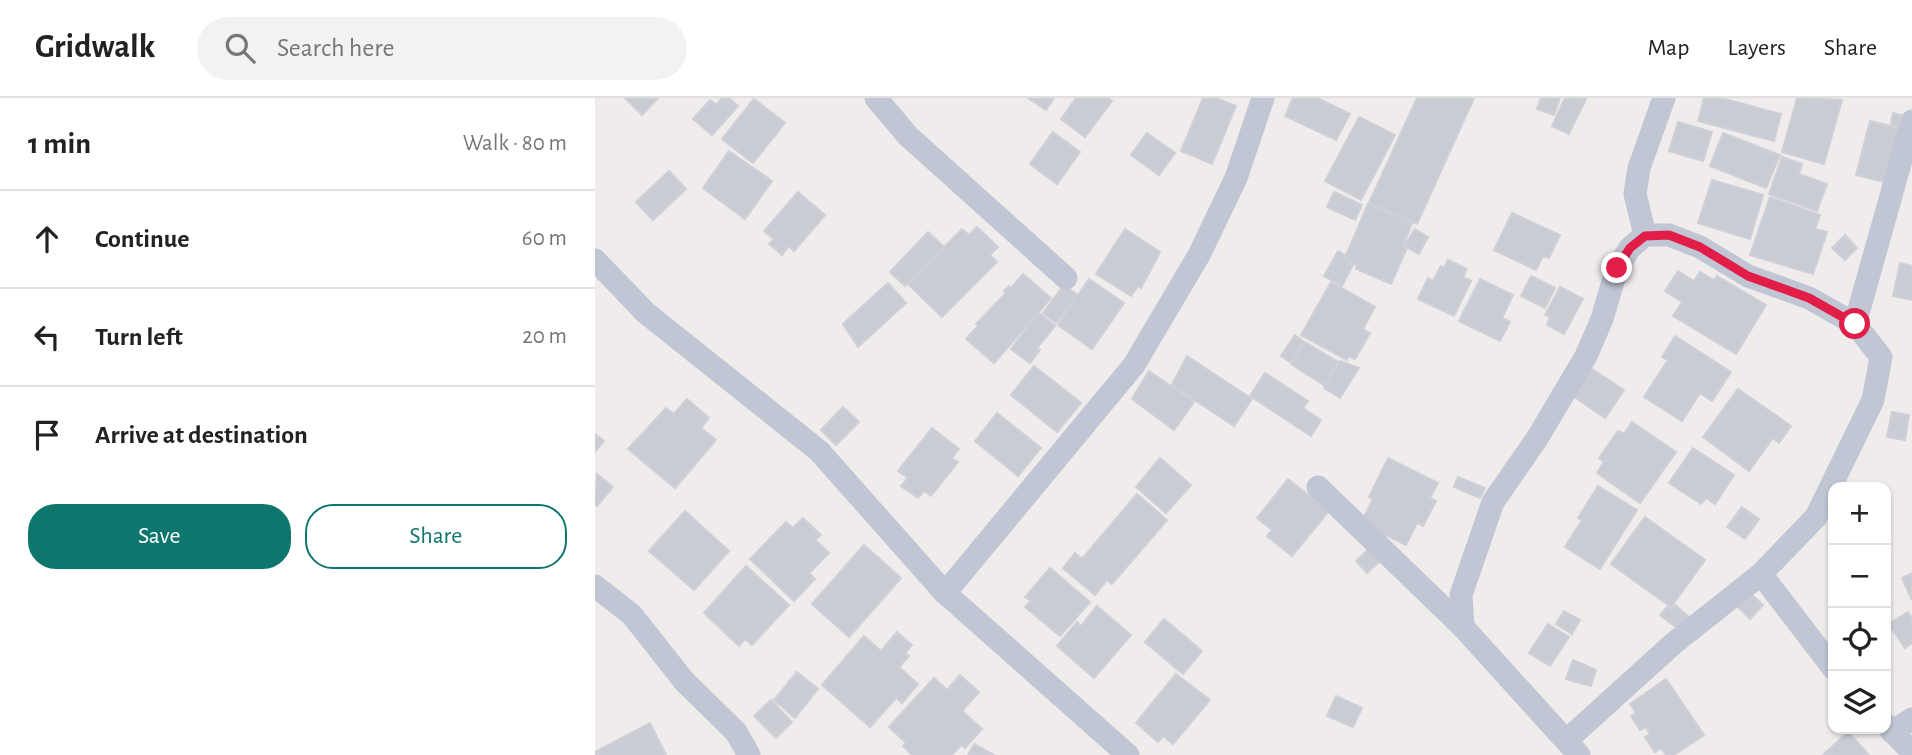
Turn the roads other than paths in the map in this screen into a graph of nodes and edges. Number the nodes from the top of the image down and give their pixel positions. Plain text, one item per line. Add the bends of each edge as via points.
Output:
1 (876, 98) edge
2 (1263, 98) edge
3 (1664, 98) edge
4 (1912, 121) edge
5 (1645, 236) junction
6 (595, 260) edge
7 (1066, 278) dead end
8 (1855, 324) junction
9 (1318, 487) dead end
10 (1761, 574) junction
11 (595, 586) edge
12 (945, 593) junction
13 (1463, 627) junction
14 (1828, 661) edge
15 (1912, 719) edge
16 (1891, 727) edge
17 (1891, 730) edge
18 (1574, 747) edge
19 (1912, 752) edge
20 (748, 755) edge
21 (1128, 755) edge

1 - 7 street via 908,136
2 - 12 street via 1236,178 1199,255 1134,365
3 - 5 street via 1639,168 1635,194
4 - 8 street
5 - 8 street via 1669,235 1700,247 1748,276 1809,298
5 - 13 street via 1617,268 1586,356 1493,502 1461,595
6 - 12 street via 646,313 819,452
8 - 10 street via 1881,358 1873,400 1816,517
9 - 13 street
10 - 14 street
10 - 18 street via 1674,643
11 - 20 street via 632,615 684,681 736,732
12 - 21 street
13 - 18 street
15 - 16 street
17 - 19 street

